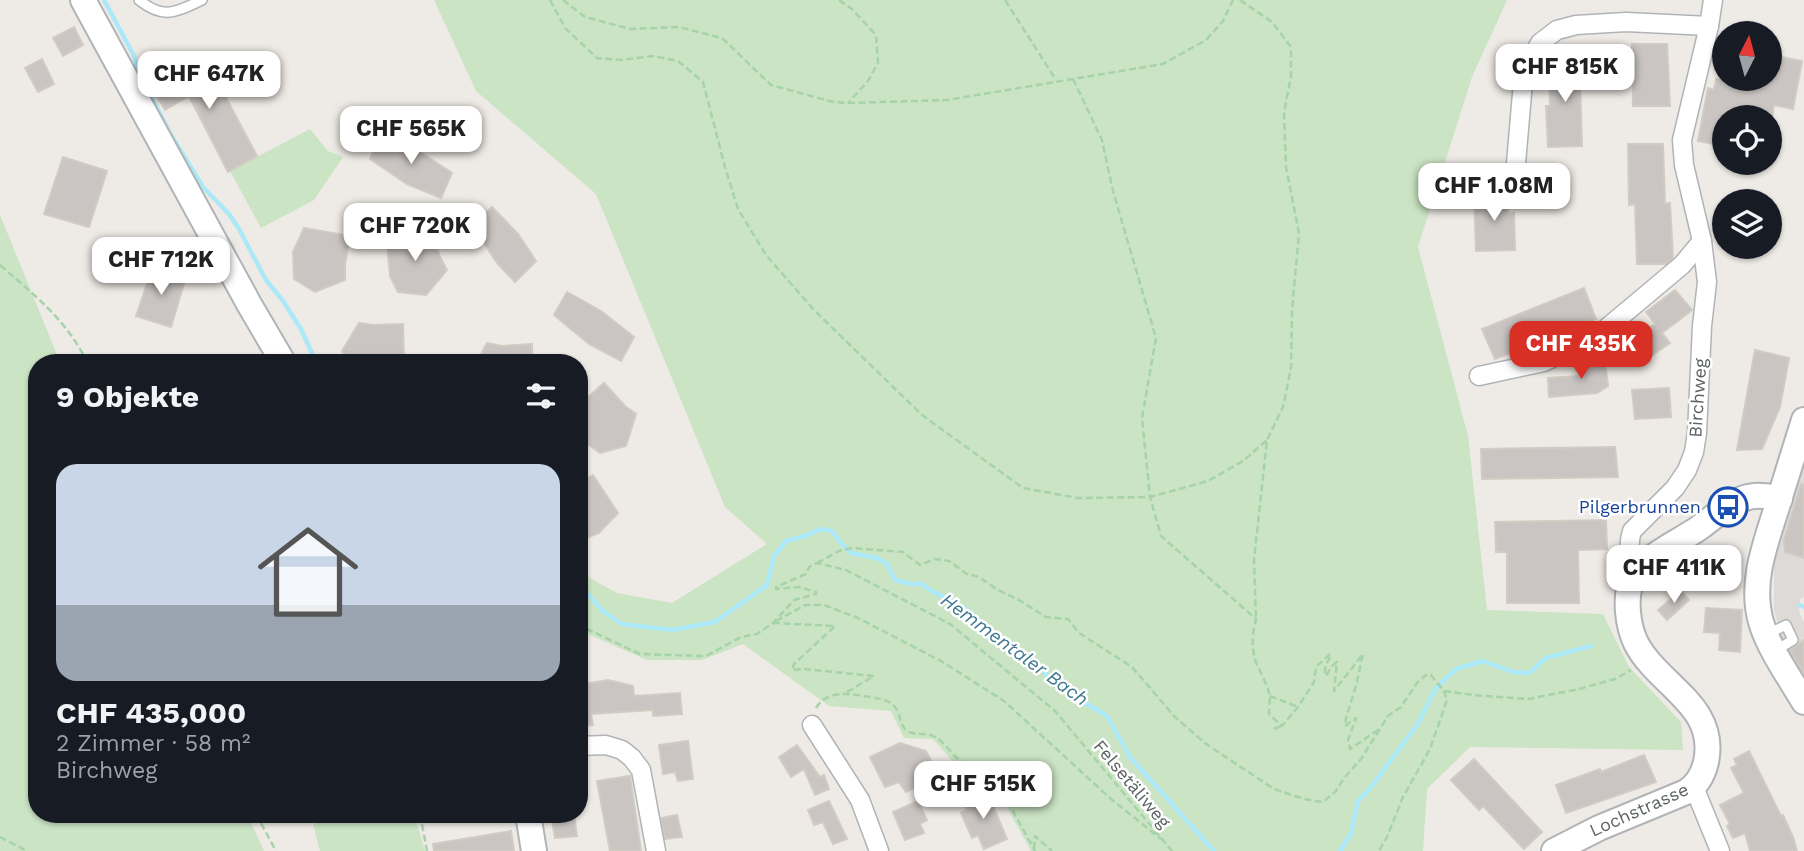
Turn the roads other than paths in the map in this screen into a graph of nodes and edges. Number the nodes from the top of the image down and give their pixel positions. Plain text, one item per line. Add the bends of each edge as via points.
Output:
1 (83, 0) edge
2 (139, 0) edge
3 (202, 0) edge
4 (1713, 0) edge
5 (1709, 26) junction
6 (1520, 192) dead end
7 (1702, 241) junction
8 (278, 354) edge
9 (1479, 376) dead end
10 (1804, 420) edge
11 (1780, 499) junction
12 (1635, 575) junction
13 (1804, 702) edge
14 (812, 725) road end
15 (588, 746) edge
16 (1694, 787) junction
17 (529, 823) edge
18 (534, 851) edge
19 (656, 851) edge
20 (879, 851) edge
21 (1554, 851) edge
22 (1720, 851) edge

1 - 8 street
2 - 3 lane via 150,9 173,13
4 - 5 street, Birchweg
5 - 6 street via 1576,25 1557,30 1540,43 1524,70 1515,175
5 - 7 street, Birchweg via 1682,140
7 - 9 street via 1682,265 1596,337 1544,362
7 - 12 street, Birchweg via 1707,282 1694,452 1675,488 1632,531 1629,551
10 - 11 street
11 - 12 street via 1754,495 1735,502
11 - 13 street via 1761,556 1758,603 1770,643
12 - 16 street, Lochstrasse via 1627,604 1636,643 1703,724 1708,750
14 - 20 street via 860,800
15 - 19 street via 622,750 641,770
16 - 21 street, Lochstrasse
16 - 22 street
17 - 18 street

